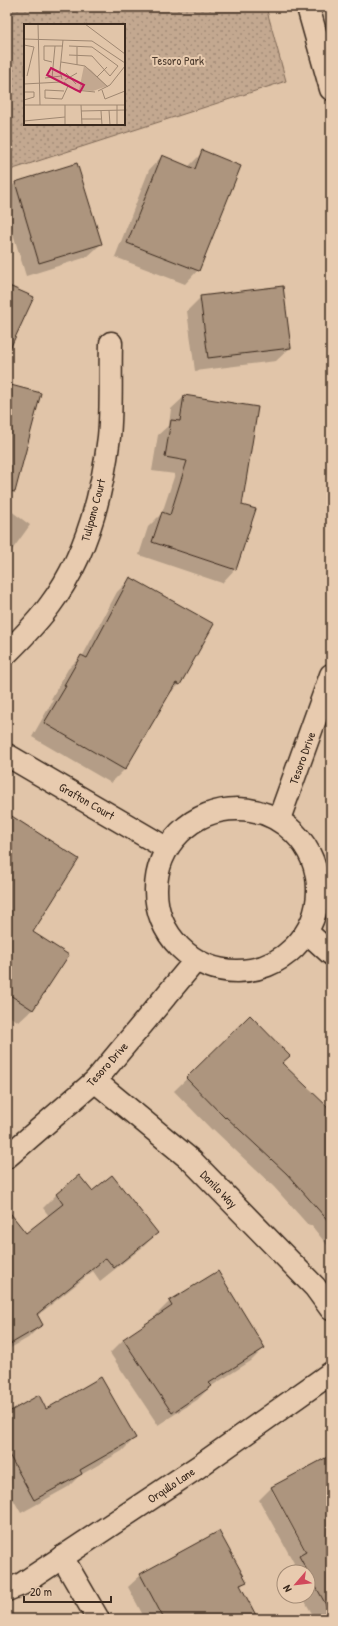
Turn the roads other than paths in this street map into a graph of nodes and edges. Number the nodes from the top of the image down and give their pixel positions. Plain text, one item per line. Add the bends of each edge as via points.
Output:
1 (308, 7) edge
2 (331, 89) edge
3 (111, 343) dead end
4 (7, 653) edge
5 (331, 675) edge
6 (7, 755) edge
7 (279, 819) junction
8 (166, 848) junction
9 (308, 933) junction
10 (331, 954) edge
11 (195, 961) junction
12 (95, 1081) junction
13 (7, 1157) edge
14 (331, 1310) edge
15 (331, 1373) edge
16 (62, 1557) junction
17 (7, 1590) edge
18 (98, 1619) edge

1 - 2 street
3 - 4 street, Tulipano Court via 109,436 101,486 86,539 70,573 50,605
5 - 7 street, Tesoro Drive
6 - 8 street, Grafton Court
7 - 8 street via 250,809 216,810 190,822
7 - 9 street via 300,837 317,870 318,905
8 - 11 street via 156,881 158,910 173,941
9 - 10 street
9 - 11 street via 287,956 257,970 224,972
11 - 12 street, Tesoro Drive
12 - 13 street, Tesoro Drive
12 - 14 street, Danilo Way via 192,1161 315,1287
15 - 16 street, Orqullo Lane via 198,1467
16 - 17 street, Orqullo Lane via 22,1584
16 - 18 street

